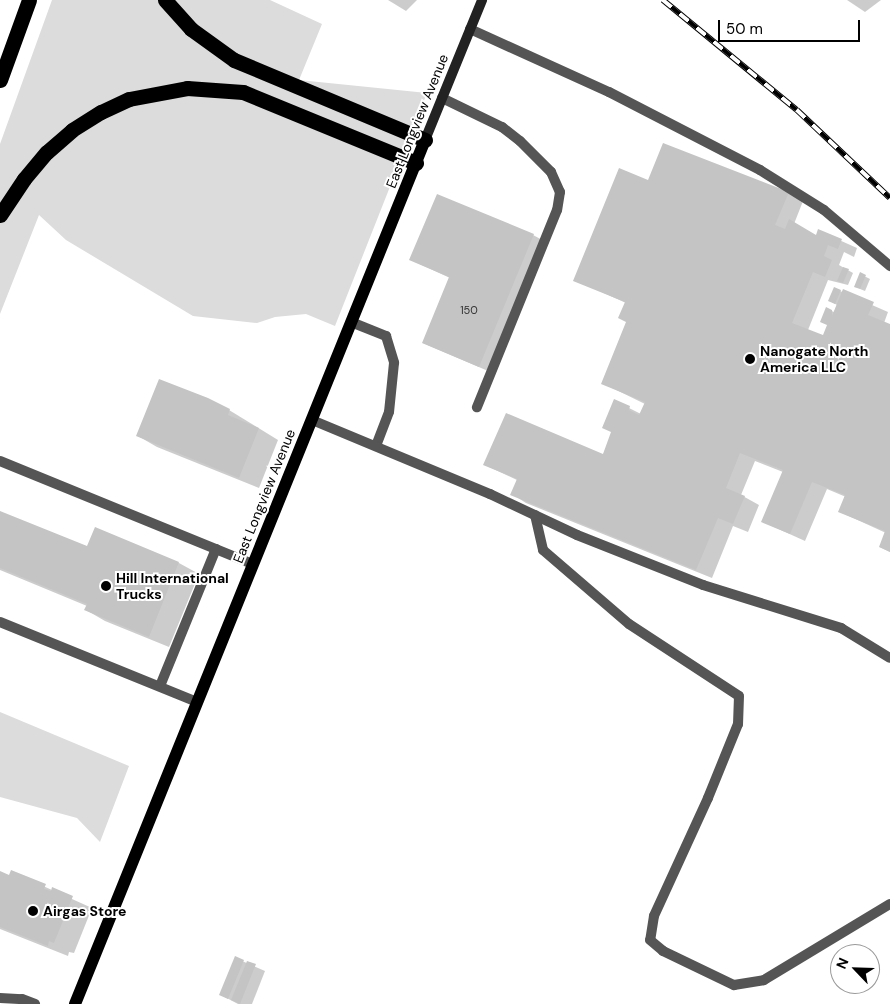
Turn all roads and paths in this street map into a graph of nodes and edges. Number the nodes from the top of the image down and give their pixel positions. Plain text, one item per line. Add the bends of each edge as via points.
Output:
1 (29, 0) edge
2 (165, 0) edge
3 (482, 0) edge
4 (470, 29) junction
5 (0, 80) edge
6 (442, 98) junction
7 (425, 140) junction
8 (416, 163) junction
9 (0, 215) edge
10 (890, 266) edge
11 (351, 322) junction
12 (477, 407) dead end
13 (312, 420) junction
14 (376, 446) junction
15 (0, 461) edge
16 (535, 514) junction
17 (216, 549) junction
18 (253, 564) junction
19 (0, 622) edge
20 (890, 658) edge
21 (160, 686) junction
22 (197, 702) junction
23 (890, 904) edge
24 (0, 998) edge
25 (35, 1004) edge
26 (75, 1004) edge

1 - 5 highway
2 - 7 highway via 191,29 234,60
3 - 4 main road, East Longview Avenue
4 - 6 main road, East Longview Avenue
4 - 10 lane via 609,92 760,170 824,210
6 - 7 main road, East Longview Avenue
6 - 12 lane via 502,127 520,141 551,172 560,192 557,210
7 - 8 main road, East Longview Avenue
8 - 9 highway via 252,95 187,88 129,100 72,130 24,179
8 - 11 main road, East Longview Avenue
11 - 13 main road, East Longview Avenue
11 - 14 lane via 386,336 394,363 389,412
13 - 14 lane
13 - 18 main road, East Longview Avenue
14 - 16 lane
15 - 17 lane
16 - 20 lane via 577,535 703,585 841,628
16 - 23 lane via 542,550 629,624 739,696 738,724 654,916 650,940 663,951 734,985 764,980
17 - 18 lane
17 - 21 lane
18 - 22 main road, East Longview Avenue
19 - 21 lane
21 - 22 lane
22 - 26 main road, East Longview Avenue
24 - 25 lane via 22,999

